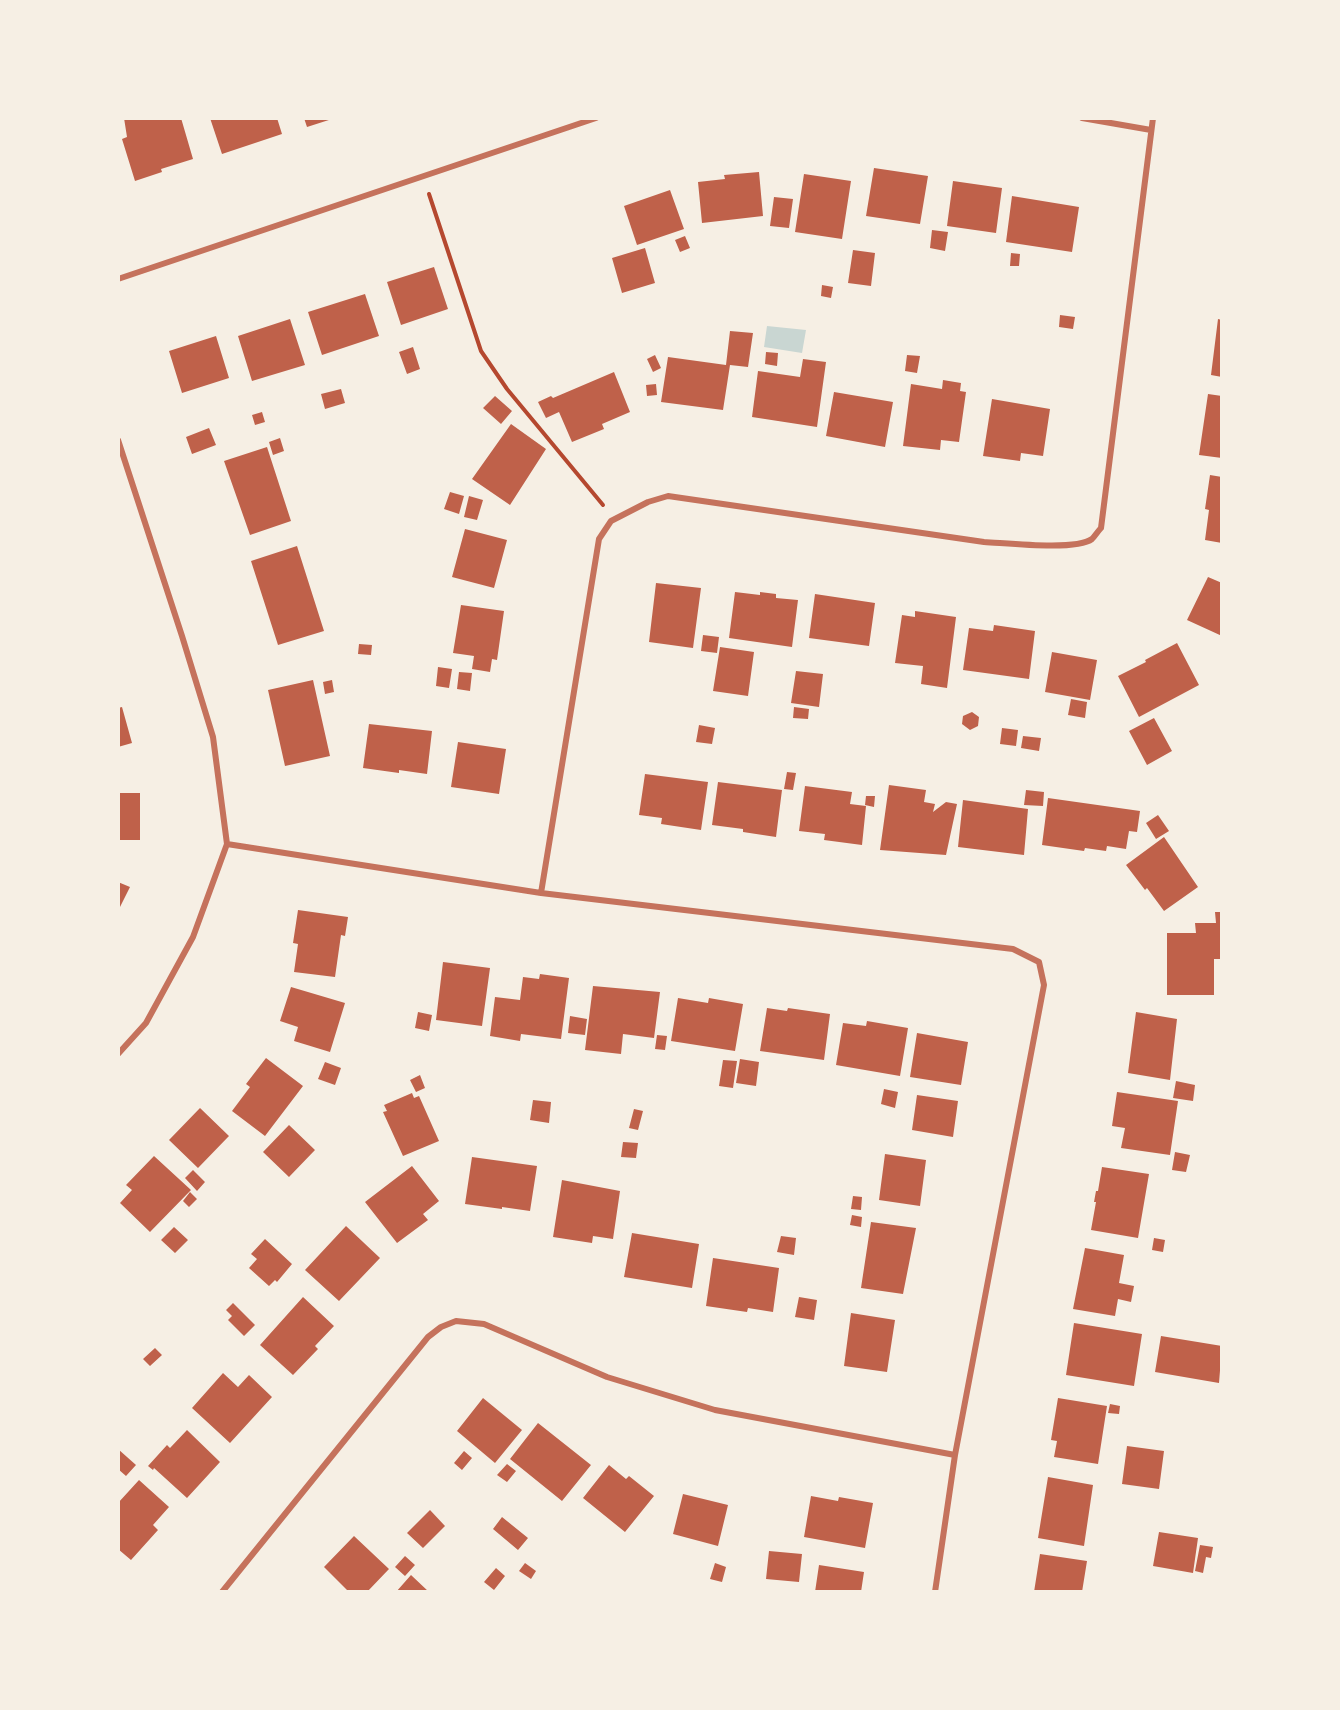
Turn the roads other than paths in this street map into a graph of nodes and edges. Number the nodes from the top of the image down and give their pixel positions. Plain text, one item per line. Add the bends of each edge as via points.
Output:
1 (596, 118) edge
2 (1082, 118) edge
3 (1153, 118) edge
4 (1151, 130) junction
5 (118, 279) edge
6 (118, 440) edge
7 (227, 844) junction
8 (541, 893) junction
9 (118, 1054) edge
10 (955, 1455) junction
11 (222, 1592) edge
12 (934, 1592) edge

1 - 5 street
2 - 4 street
3 - 4 street
4 - 8 street via 1101,528 1091,540 1077,543 984,542 668,496 611,521 599,539
6 - 7 street via 213,737
7 - 8 street
7 - 9 street via 193,937 146,1023
8 - 10 street via 1013,949 1038,962 1044,985
10 - 11 street via 715,1410 607,1377 483,1324 456,1321 428,1337
10 - 12 street

